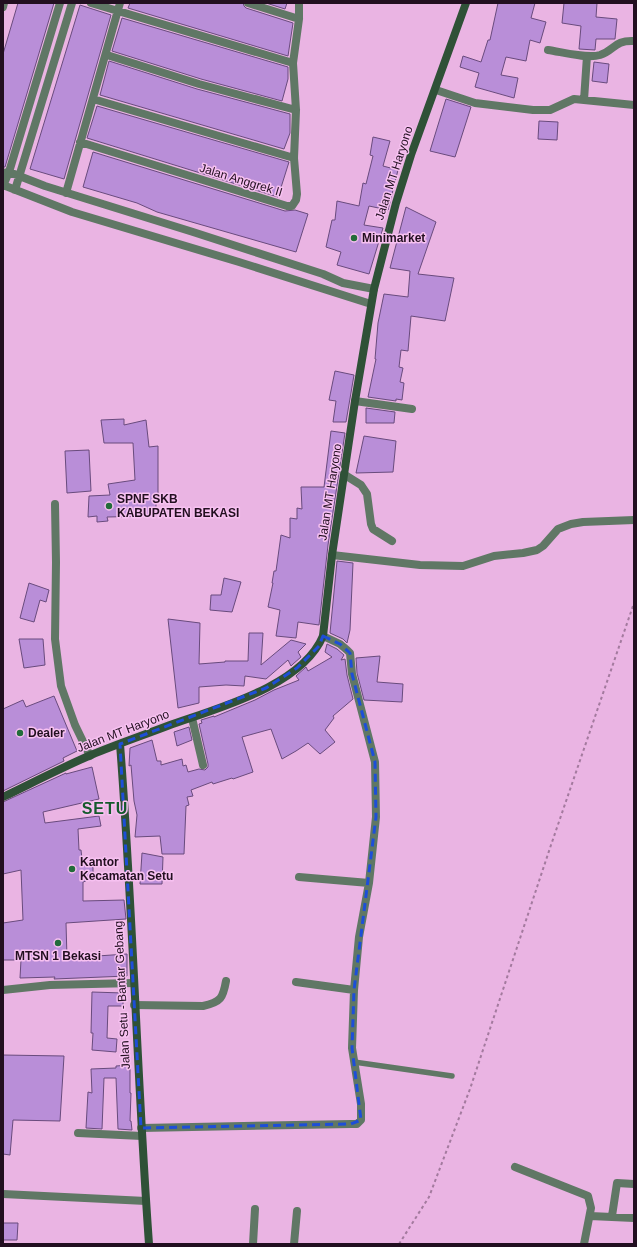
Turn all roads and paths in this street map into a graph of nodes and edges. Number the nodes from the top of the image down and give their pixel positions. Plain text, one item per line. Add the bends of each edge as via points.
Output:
1 (4, 3) edge
2 (60, 3) edge
3 (72, 3) edge
4 (91, 3) edge
5 (248, 3) edge
6 (299, 3) edge
7 (466, 3) edge
8 (3, 7) edge
9 (119, 7) edge
10 (298, 19) junction
11 (634, 41) edge
12 (548, 50) dead end
13 (107, 54) junction
14 (587, 56) junction
15 (293, 63) junction
16 (436, 90) junction
17 (93, 98) junction
18 (584, 100) junction
19 (634, 105) edge
20 (296, 110) junction
21 (80, 142) junction
22 (294, 158) junction
23 (6, 173) edge
24 (20, 176) junction
25 (3, 186) edge
26 (15, 190) junction
27 (66, 192) junction
28 (374, 289) junction
29 (371, 304) junction
30 (355, 401) junction
31 (412, 409) dead end
32 (345, 475) junction
33 (55, 504) dead end
34 (634, 520) edge
35 (392, 541) dead end
36 (332, 555) junction
37 (634, 603) edge
38 (324, 636) junction
39 (192, 718) junction
40 (120, 744) junction
41 (90, 756) junction
42 (203, 765) dead end
43 (3, 797) edge
44 (299, 877) dead end
45 (369, 883) junction
46 (226, 982) dead end
47 (296, 982) dead end
48 (134, 983) junction
49 (3, 990) edge
50 (354, 990) junction
51 (134, 1005) junction
52 (354, 1062) junction
53 (452, 1076) dead end
54 (141, 1132) junction
55 (78, 1133) dead end
56 (515, 1167) dead end
57 (634, 1184) edge
58 (3, 1194) edge
59 (146, 1201) junction
60 (255, 1209) dead end
61 (297, 1211) dead end
62 (590, 1216) junction
63 (612, 1216) junction
64 (634, 1218) edge
65 (150, 1244) edge
66 (253, 1244) edge
67 (294, 1244) edge
68 (399, 1244) edge
69 (584, 1244) edge

1 - 8 street
2 - 23 street
3 - 24 street
4 - 9 street
5 - 10 street
6 - 10 street, Jalan Anggrek II
7 - 16 main road, Jalan MT Haryono
9 - 13 street
9 - 15 street
10 - 15 street, Jalan Anggrek II
11 - 14 street via 624,41 600,55
12 - 14 street
13 - 17 street
13 - 20 street via 199,84
14 - 18 street
15 - 20 street, Jalan Anggrek II
16 - 18 street via 475,103 538,111 550,110 574,99
16 - 28 main road, Jalan MT Haryono via 398,196
17 - 21 street
17 - 22 street
18 - 19 street
20 - 22 street, Jalan Anggrek II
21 - 22 street, Jalan Anggrek II via 287,206 292,206 297,194
21 - 27 street
23 - 24 street
23 - 25 street
24 - 26 street
24 - 27 street
25 - 26 street
26 - 29 street via 72,212
27 - 28 street via 323,274 343,283
28 - 29 main road, Jalan MT Haryono
29 - 30 main road, Jalan MT Haryono
30 - 31 street
30 - 32 main road, Jalan MT Haryono
32 - 35 street via 361,485 367,494 373,530
32 - 36 main road, Jalan MT Haryono
33 - 41 street via 55,639 61,686
34 - 36 street via 571,524 558,529 536,550 523,554 494,556 471,565 420,566
36 - 38 main road, Jalan MT Haryono
37 - 68 path via 470,1089 429,1197
38 - 39 main road, Jalan MT Haryono via 313,654 266,688
38 - 45 street via 340,644 350,654 352,674 375,762 376,817
39 - 40 main road, Jalan MT Haryono
39 - 42 street
40 - 41 main road, Jalan MT Haryono
40 - 48 main road, Jalan Setu - Bantar Gebang
41 - 43 main road, Jalan MT Haryono
44 - 45 street
45 - 50 street via 359,937
46 - 51 street via 223,995 218,1001 203,1006
47 - 50 street
48 - 49 street via 50,985
48 - 51 main road, Jalan Setu - Bantar Gebang
50 - 52 street
51 - 54 main road, Jalan Setu - Bantar Gebang
52 - 53 lane
52 - 54 street via 361,1104 361,1120 357,1124
54 - 55 street
54 - 59 main road, Jalan Setu - Bantar Gebang
56 - 62 street via 588,1196
57 - 63 street via 617,1183
58 - 59 street
59 - 65 main road, Jalan Setu - Bantar Gebang
60 - 66 street
61 - 67 street
62 - 63 street
62 - 69 street
63 - 64 street

